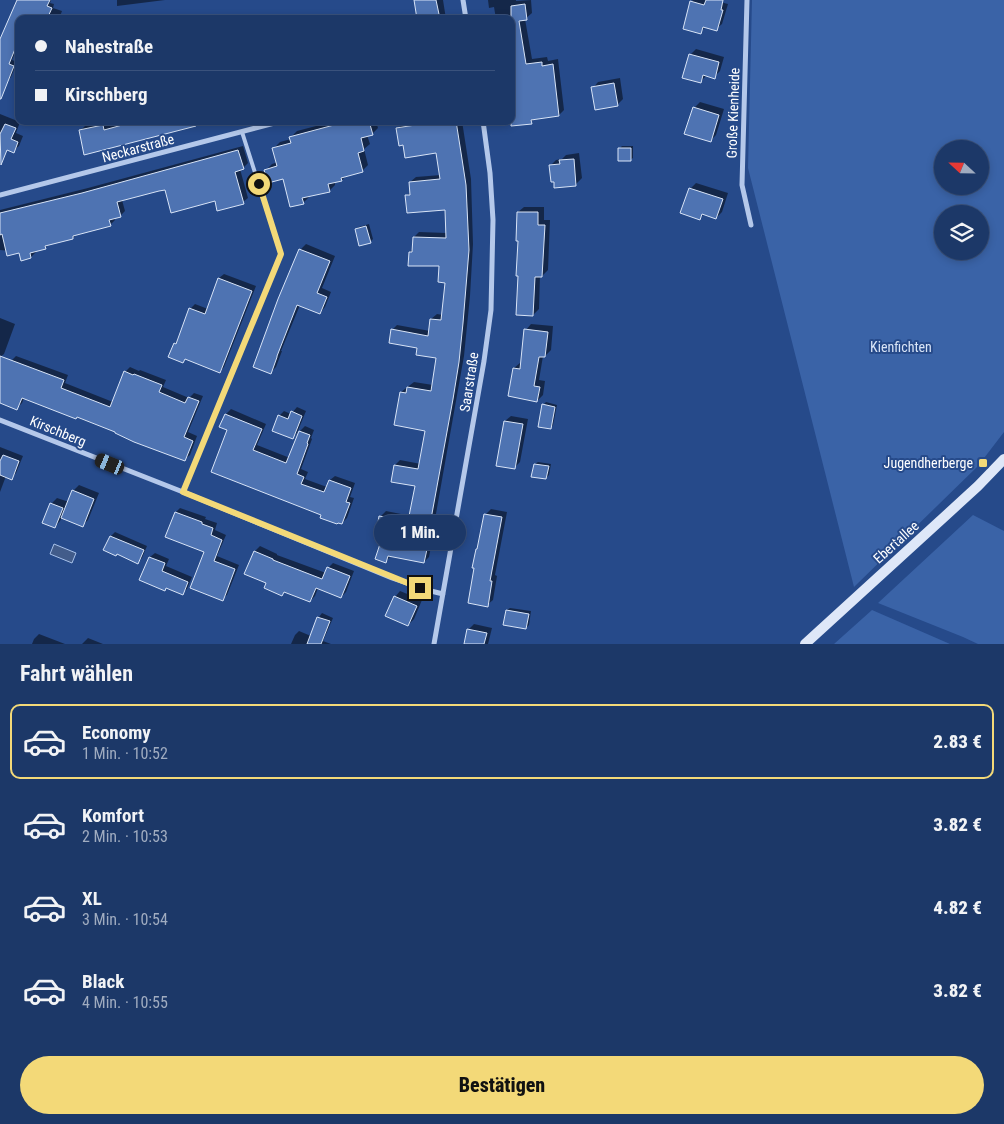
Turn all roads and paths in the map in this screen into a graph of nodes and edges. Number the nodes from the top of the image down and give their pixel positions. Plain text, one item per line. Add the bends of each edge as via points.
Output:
1 (463, 0) edge
2 (748, 0) edge
3 (465, 15) edge
4 (267, 125) edge
5 (484, 125) edge
6 (242, 132) junction
7 (0, 195) edge
8 (751, 225) dead end
9 (0, 420) edge
10 (1004, 460) edge
11 (183, 492) junction
12 (443, 594) junction
13 (434, 644) edge
14 (805, 644) edge

1 - 3 street
2 - 8 street, Große Kienheide via 742,185
4 - 6 street, Neckarstraße
5 - 12 street, Saarstraße via 493,214 490,310
6 - 7 street, Neckarstraße
6 - 11 lane via 281,254
9 - 11 street, Kirschberg
10 - 14 street, Ebertallee
11 - 12 street, Kirschberg via 392,578
12 - 13 street, Saarstraße

